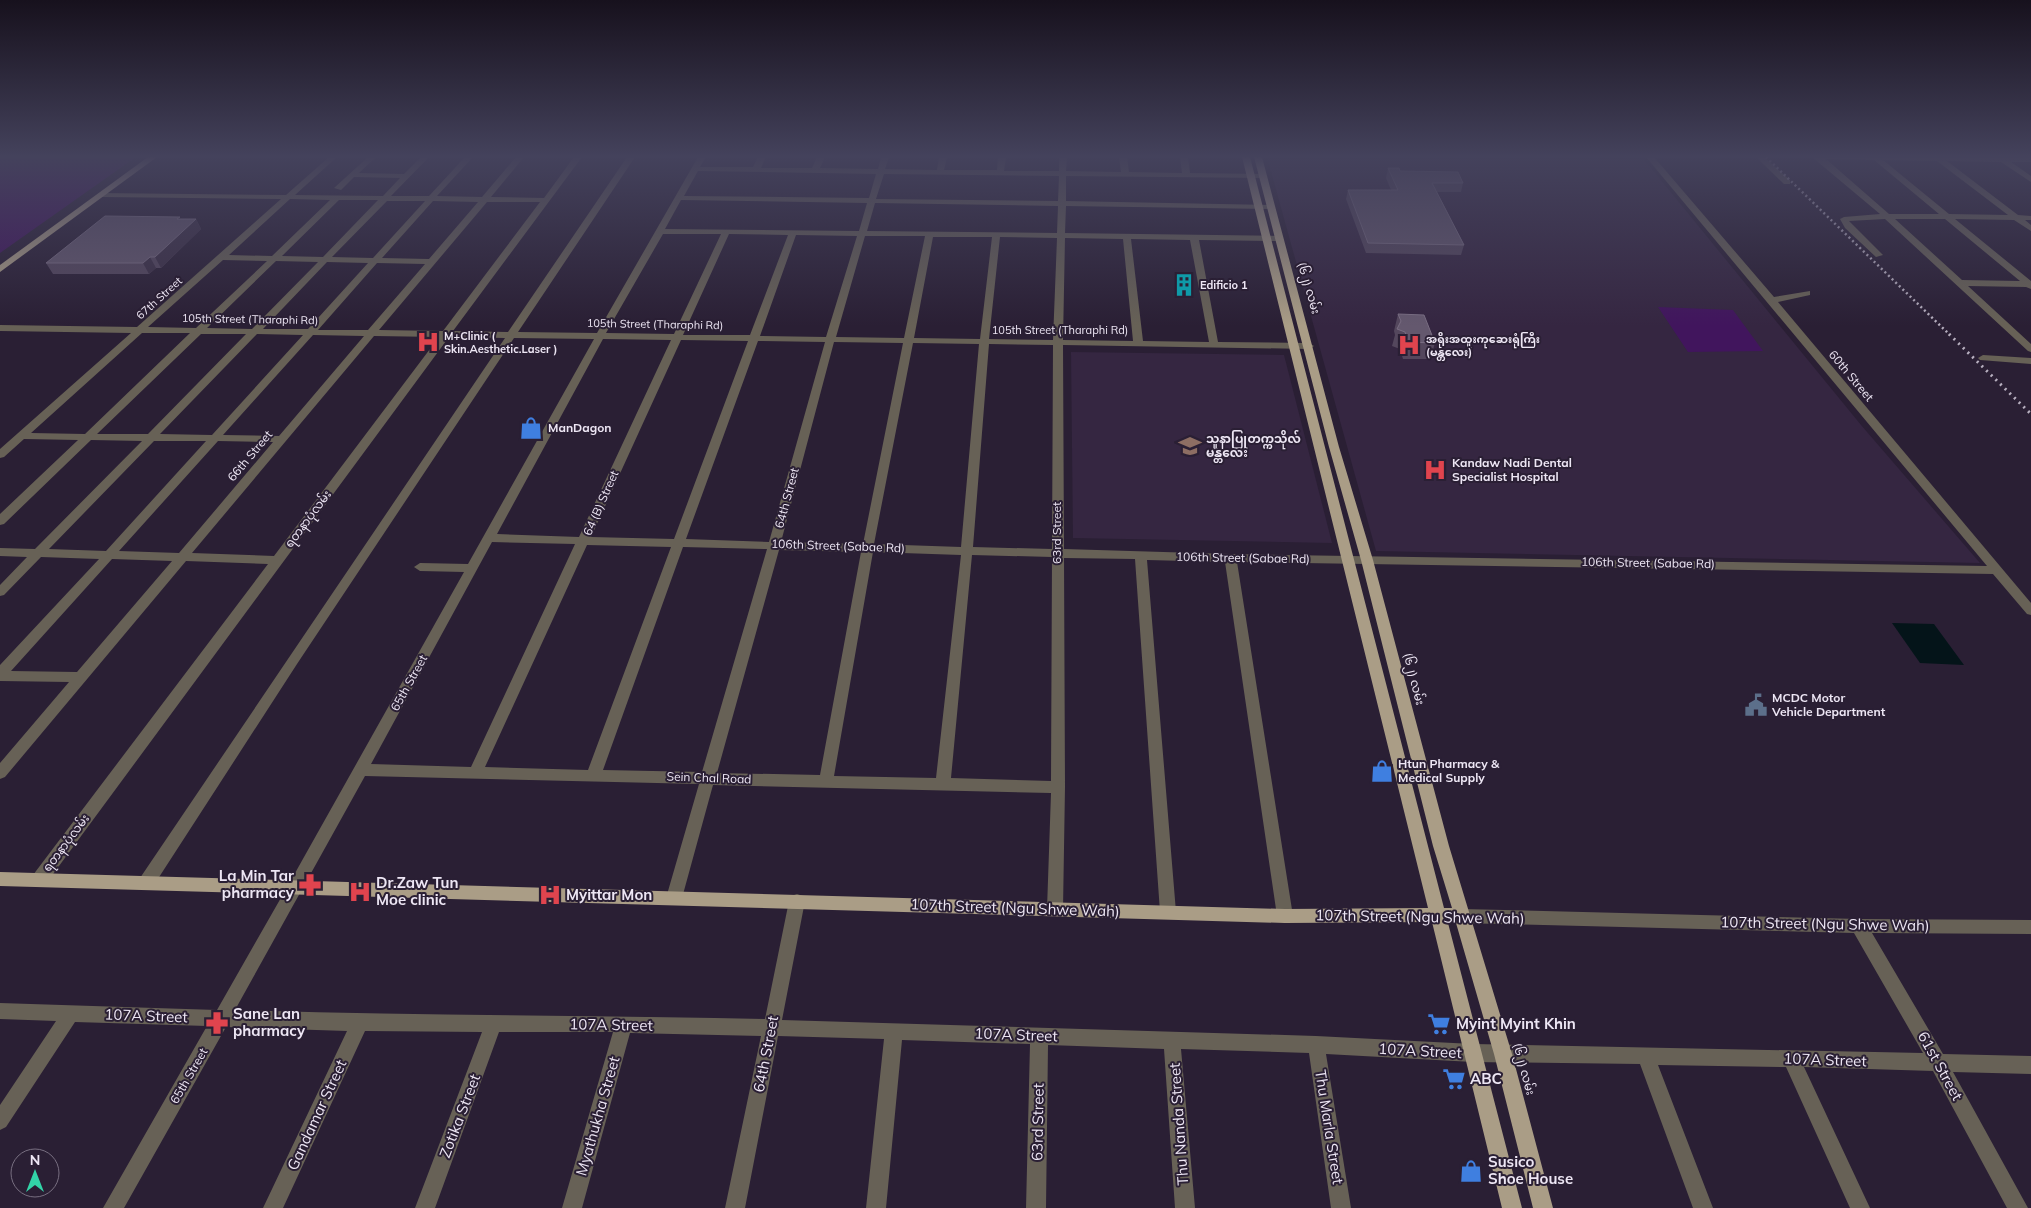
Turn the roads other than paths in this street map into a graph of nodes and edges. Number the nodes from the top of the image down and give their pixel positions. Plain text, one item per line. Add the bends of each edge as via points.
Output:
1 (77, 213) edge
2 (270, 213) edge
3 (317, 213) edge
4 (370, 213) edge
5 (418, 213) edge
6 (473, 213) edge
7 (536, 213) edge
8 (593, 213) edge
9 (670, 213) edge
10 (868, 213) edge
11 (1062, 213) edge
12 (1267, 213) edge
13 (1698, 213) edge
14 (1884, 213) edge
15 (1944, 213) edge
16 (2011, 213) edge
17 (1887, 216) junction
18 (1948, 217) junction
19 (2017, 218) junction
20 (2031, 218) edge
21 (2031, 229) edge
22 (660, 231) junction
23 (726, 232) junction
24 (792, 232) junction
25 (861, 234) junction
26 (929, 235) junction
27 (996, 236) junction
28 (1062, 236) junction
29 (1128, 236) junction
30 (1194, 237) junction
31 (1273, 238) junction
32 (1879, 255) dead end
33 (222, 256) junction
34 (274, 258) junction
35 (325, 259) junction
36 (375, 260) junction
37 (432, 262) junction
38 (0, 269) edge
39 (1959, 283) junction
40 (2030, 285) edge
41 (1807, 294) dead end
42 (1772, 300) junction
43 (0, 328) edge
44 (140, 330) junction
45 (197, 330) junction
46 (253, 331) junction
47 (310, 332) junction
48 (372, 333) junction
49 (446, 334) junction
50 (511, 335) junction
51 (600, 336) junction
52 (676, 337) junction
53 (754, 338) junction
54 (830, 340) junction
55 (909, 342) junction
56 (984, 342) junction
57 (1058, 343) junction
58 (1138, 343) junction
59 (1214, 344) junction
60 (1296, 346) junction
61 (1309, 346) junction
62 (2031, 349) edge
63 (1983, 358) dead end
64 (2031, 361) edge
65 (22, 436) junction
66 (87, 436) junction
67 (150, 437) junction
68 (216, 438) junction
69 (282, 439) junction
70 (0, 455) edge
71 (0, 521) edge
72 (489, 538) junction
73 (584, 541) junction
74 (680, 542) junction
75 (774, 545) junction
76 (868, 547) junction
77 (967, 550) junction
78 (0, 552) edge
79 (38, 553) junction
80 (1056, 553) junction
81 (110, 555) junction
82 (1141, 555) junction
83 (183, 557) junction
84 (1230, 558) junction
85 (278, 560) junction
86 (1349, 560) junction
87 (1367, 560) junction
88 (420, 567) dead end
89 (472, 568) junction
90 (1997, 570) junction
91 (0, 592) edge
92 (2031, 611) edge
93 (0, 675) edge
94 (81, 677) junction
95 (360, 770) junction
96 (0, 773) edge
97 (475, 774) junction
98 (594, 774) junction
99 (708, 778) junction
100 (826, 781) junction
101 (943, 784) junction
102 (1058, 787) junction
103 (0, 879) edge
104 (39, 880) junction
105 (146, 883) junction
106 (296, 887) junction
107 (674, 898) junction
108 (797, 901) junction
109 (1055, 909) junction
110 (1168, 912) junction
111 (1437, 915) junction
112 (1285, 916) junction
113 (1462, 916) junction
114 (1859, 926) junction
115 (2031, 927) edge
116 (0, 1011) edge
117 (70, 1013) junction
118 (221, 1018) junction
119 (360, 1022) junction
120 (494, 1023) junction
121 (624, 1024) junction
122 (771, 1029) junction
123 (894, 1031) junction
124 (1039, 1036) junction
125 (1172, 1040) junction
126 (1316, 1045) junction
127 (1473, 1053) junction
128 (1503, 1054) junction
129 (1646, 1056) junction
130 (1791, 1058) junction
131 (1939, 1064) junction
132 (2031, 1065) edge
133 (0, 1121) edge
134 (114, 1208) edge
135 (273, 1208) edge
136 (424, 1208) edge
137 (572, 1208) edge
138 (735, 1208) edge
139 (876, 1208) edge
140 (1036, 1208) edge
141 (1185, 1208) edge
142 (1342, 1208) edge
143 (1512, 1208) edge
144 (1543, 1208) edge
145 (1703, 1208) edge
146 (1860, 1208) edge
147 (2018, 1208) edge

1 - 38 main road
2 - 33 street, 67th Street
3 - 34 street
4 - 35 street
5 - 36 street
6 - 37 street, 66th Street
7 - 49 street, ရတနာပုံလမ်း
8 - 50 street
9 - 22 street, 65th Street
10 - 25 street, 64th Street
11 - 28 street, 63rd Street
12 - 31 main road, (၆၂) လမ်း
13 - 42 street, 60th Street
14 - 17 street
15 - 18 street
16 - 19 street
17 - 18 street
17 - 32 street via 1844,219
17 - 39 street
18 - 19 street
18 - 40 street
19 - 20 street
19 - 21 street
22 - 23 street
22 - 51 street, 65th Street
23 - 24 street
23 - 52 street, 64 (B) Street
24 - 25 street
24 - 53 street
25 - 26 street
25 - 54 street, 64th Street
26 - 27 street
26 - 55 street
27 - 28 street
27 - 56 street
28 - 29 street
28 - 57 street, 63rd Street
29 - 30 street
29 - 58 street
30 - 31 street
30 - 59 street
31 - 60 main road, (၆၂) လမ်း
31 - 61 main road, (၆၂) လမ်း
33 - 34 street
33 - 44 street, 67th Street
34 - 35 street
34 - 45 street
35 - 36 street
35 - 46 street
36 - 37 street
36 - 47 street
37 - 48 street, 66th Street
39 - 40 street
39 - 62 street
41 - 42 street
42 - 90 street, 60th Street
43 - 44 street, 105th Street (Tharaphi Rd)
44 - 45 street, 105th Street (Tharaphi Rd)
44 - 65 street, 67th Street
45 - 46 street, 105th Street (Tharaphi Rd)
45 - 66 street
46 - 47 street, 105th Street (Tharaphi Rd)
46 - 67 street
47 - 48 street, 105th Street (Tharaphi Rd)
47 - 68 street
48 - 49 street, 105th Street (Tharaphi Rd)
48 - 69 street, 66th Street
49 - 50 street, 105th Street (Tharaphi Rd)
49 - 85 street, ရတနာပုံလမ်း
50 - 51 street, 105th Street (Tharaphi Rd)
50 - 105 street
51 - 52 street, 105th Street (Tharaphi Rd)
51 - 72 street, 65th Street
52 - 53 street, 105th Street (Tharaphi Rd)
52 - 73 street, 64 (B) Street
53 - 54 street, 105th Street (Tharaphi Rd)
53 - 74 street
54 - 55 street, 105th Street (Tharaphi Rd)
54 - 75 street, 64th Street
55 - 56 street, 105th Street (Tharaphi Rd)
55 - 76 street
56 - 57 street, 105th Street (Tharaphi Rd)
56 - 77 street
57 - 58 street, 105th Street (Tharaphi Rd)
57 - 80 street, 63rd Street
58 - 59 street, 105th Street (Tharaphi Rd)
59 - 60 street, 105th Street (Tharaphi Rd)
60 - 61 street, 105th Street (Tharaphi Rd)
60 - 86 main road, (၆၂) လမ်း
61 - 87 main road, (၆၂) လမ်း
63 - 64 street
65 - 66 street
65 - 70 street, 67th Street
66 - 67 street
66 - 71 street
67 - 68 street
67 - 79 street
68 - 69 street
68 - 81 street
69 - 83 street, 66th Street
72 - 73 street, 106th Street (Sabae Rd)
72 - 89 street, 65th Street
73 - 74 street, 106th Street (Sabae Rd)
73 - 97 street, 64 (B) Street
74 - 75 street, 106th Street (Sabae Rd)
74 - 98 street
75 - 76 street, 106th Street (Sabae Rd)
75 - 99 street, 64th Street
76 - 77 street, 106th Street (Sabae Rd)
76 - 100 street
77 - 80 street, 106th Street (Sabae Rd)
77 - 101 street
78 - 79 street
79 - 81 street
79 - 91 street
80 - 82 street, 106th Street (Sabae Rd)
80 - 102 street, 63rd Street
81 - 83 street
81 - 93 street
82 - 84 street, 106th Street (Sabae Rd)
82 - 110 street
83 - 85 street
83 - 94 street, 66th Street
84 - 86 street, 106th Street (Sabae Rd)
84 - 112 street
85 - 104 street, ရတနာပုံလမ်း
86 - 87 street, 106th Street (Sabae Rd)
86 - 111 main road, (၆၂) လမ်း
87 - 90 street, 106th Street (Sabae Rd)
87 - 113 main road, (၆၂) လမ်း
88 - 89 street
89 - 95 street, 65th Street
90 - 92 street, 60th Street
93 - 94 street
94 - 96 street, 66th Street
95 - 97 street, Sein Chal Road
95 - 106 street, 65th Street
97 - 98 street, Sein Chal Road
98 - 99 street, Sein Chal Road
99 - 100 street, Sein Chal Road
99 - 107 street, 64th Street
100 - 101 street, Sein Chal Road
101 - 102 street, Sein Chal Road
102 - 109 street, 63rd Street
103 - 104 main road, 107th Street (Ngu Shwe Wah)
104 - 105 main road, 107th Street (Ngu Shwe Wah)
105 - 106 main road, 107th Street (Ngu Shwe Wah)
106 - 107 main road, 107th Street (Ngu Shwe Wah)
106 - 118 street, 65th Street
107 - 108 main road, 107th Street (Ngu Shwe Wah)
108 - 109 main road, 107th Street (Ngu Shwe Wah)
108 - 122 street, 64th Street
109 - 110 main road, 107th Street (Ngu Shwe Wah)
110 - 112 main road, 107th Street (Ngu Shwe Wah)
111 - 112 main road, 107th Street (Ngu Shwe Wah)
111 - 113 main road, 107th Street (Ngu Shwe Wah)
111 - 127 main road, (၆၂) လမ်း
113 - 114 street, 107th Street (Ngu Shwe Wah)
113 - 128 main road, (၆၂) လမ်း
114 - 115 street, 107th Street (Ngu Shwe Wah)
114 - 131 street, 61st Street
116 - 117 street, 107A Street
117 - 118 street, 107A Street
117 - 133 street
118 - 119 street, 107A Street
118 - 134 street, 65th Street
119 - 120 street, 107A Street
119 - 135 street, Gandamar Street
120 - 121 street, 107A Street
120 - 136 street, Zotika Street
121 - 122 street, 107A Street
121 - 137 street, Myathukha Street
122 - 123 street, 107A Street
122 - 138 street, 64th Street
123 - 124 street, 107A Street
123 - 139 street
124 - 125 street, 107A Street
124 - 140 street, 63rd Street
125 - 126 street, 107A Street
125 - 141 street, Thu Nanda Street
126 - 127 street, 107A Street
126 - 142 street, Thu Marla Street
127 - 128 street, 107A Street
127 - 143 main road, (၆၂) လမ်း
128 - 129 street, 107A Street
128 - 144 main road, (၆၂) လမ်း
129 - 130 street, 107A Street
129 - 145 street
130 - 131 street, 107A Street
130 - 146 street
131 - 132 street, 107A Street
131 - 147 street, 61st Street

